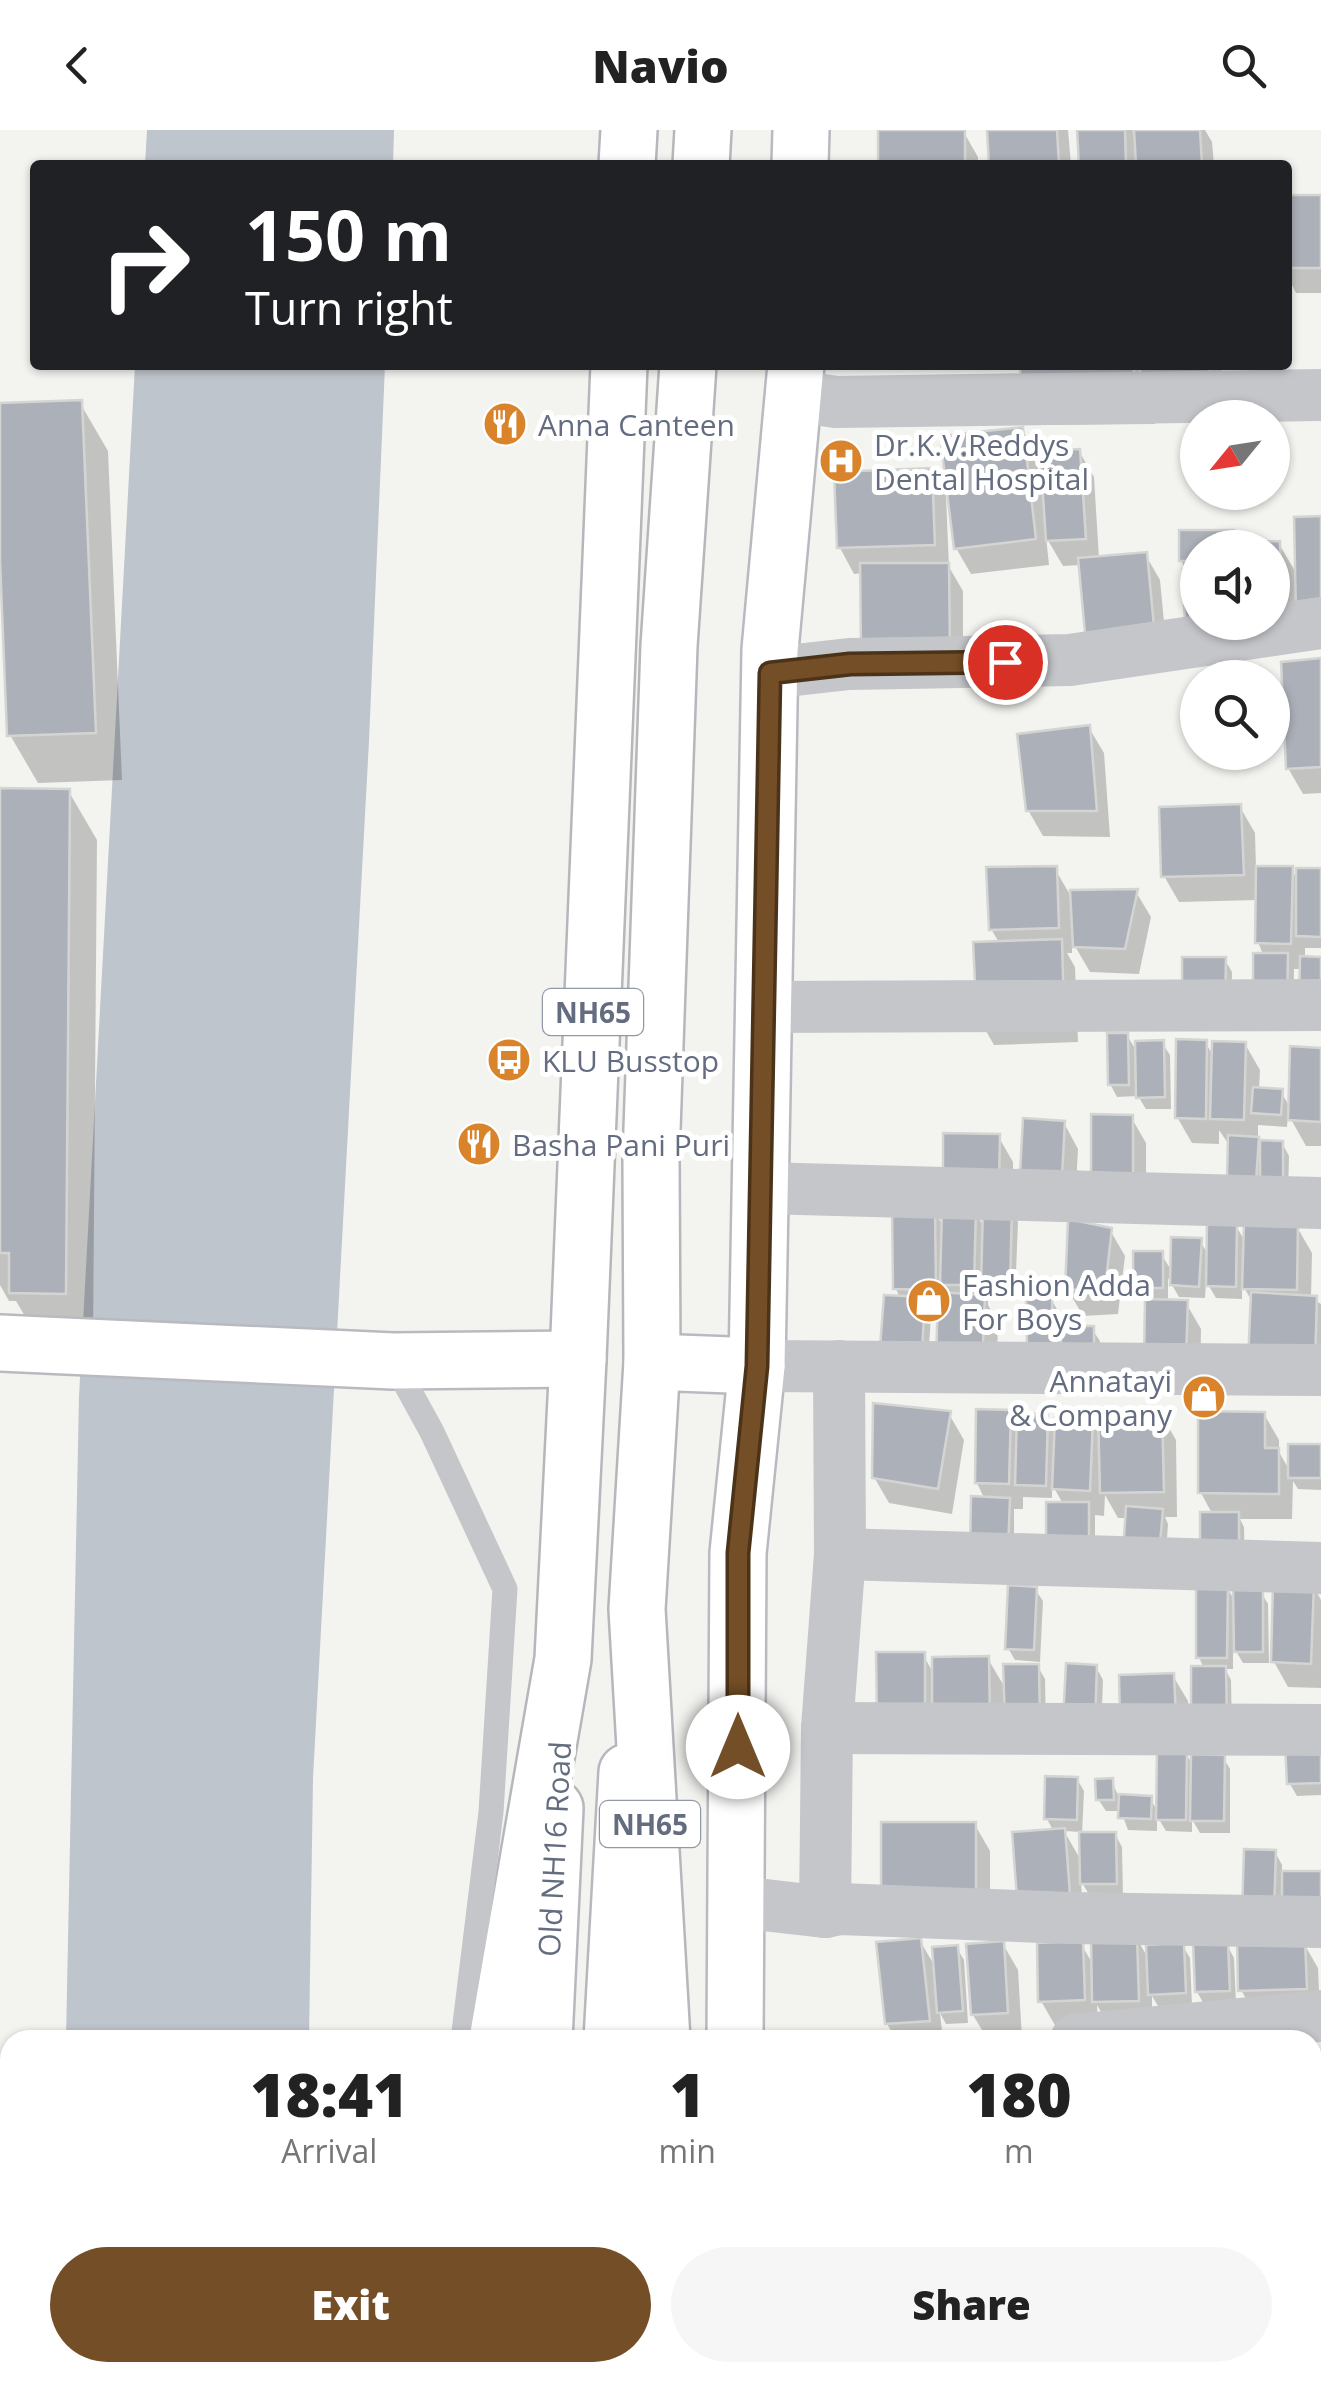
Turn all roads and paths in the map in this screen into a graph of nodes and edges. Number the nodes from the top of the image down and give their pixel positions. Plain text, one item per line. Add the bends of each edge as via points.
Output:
1 (629, 130) edge
2 (703, 130) edge
3 (801, 130) edge
4 (627, 160) edge
5 (701, 160) edge
6 (800, 160) edge
7 (619, 370) edge
8 (688, 370) edge
9 (796, 380) edge
10 (1321, 395) edge
11 (1321, 623) edge
12 (770, 673) junction
13 (1321, 1004) edge
14 (764, 1007) junction
15 (759, 1188) junction
16 (1321, 1203) edge
17 (4, 1342) edge
18 (578, 1360) junction
19 (392, 1361) junction
20 (652, 1362) junction
21 (757, 1366) junction
22 (838, 1366) junction
23 (1321, 1370) edge
24 (840, 1554) junction
25 (1321, 1568) edge
26 (637, 1609) junction
27 (562, 1659) junction
28 (827, 1728) junction
29 (1321, 1730) edge
30 (738, 1902) junction
31 (826, 1912) junction
32 (1321, 1922) edge
33 (1321, 2016) edge
34 (463, 2030) edge
35 (499, 2030) edge
36 (544, 2030) edge
37 (613, 2030) edge
38 (661, 2030) edge
39 (735, 2030) edge
40 (1178, 2030) edge

1 - 4 main road
2 - 5 main road
3 - 6 main road
7 - 18 main road, NH65
8 - 20 main road, NH65 via 669,646
9 - 10 street via 836,402
9 - 12 main road
11 - 12 street via 1070,660 850,664
12 - 14 main road
13 - 14 street
14 - 15 main road
15 - 16 street
15 - 21 main road
17 - 19 main road
18 - 19 main road
18 - 27 main road, NH65
19 - 34 lane via 505,1589 491,1812
20 - 21 main road
20 - 26 main road, NH65
21 - 22 street
21 - 30 main road via 738,1553
22 - 23 street
22 - 24 street
24 - 25 street
24 - 28 street
26 - 37 main road
26 - 38 main road, NH65
27 - 35 main road, NH65
27 - 36 main road, Old NH16 Road
28 - 29 street
28 - 31 street
30 - 31 street
30 - 39 main road
31 - 32 street
33 - 40 street

